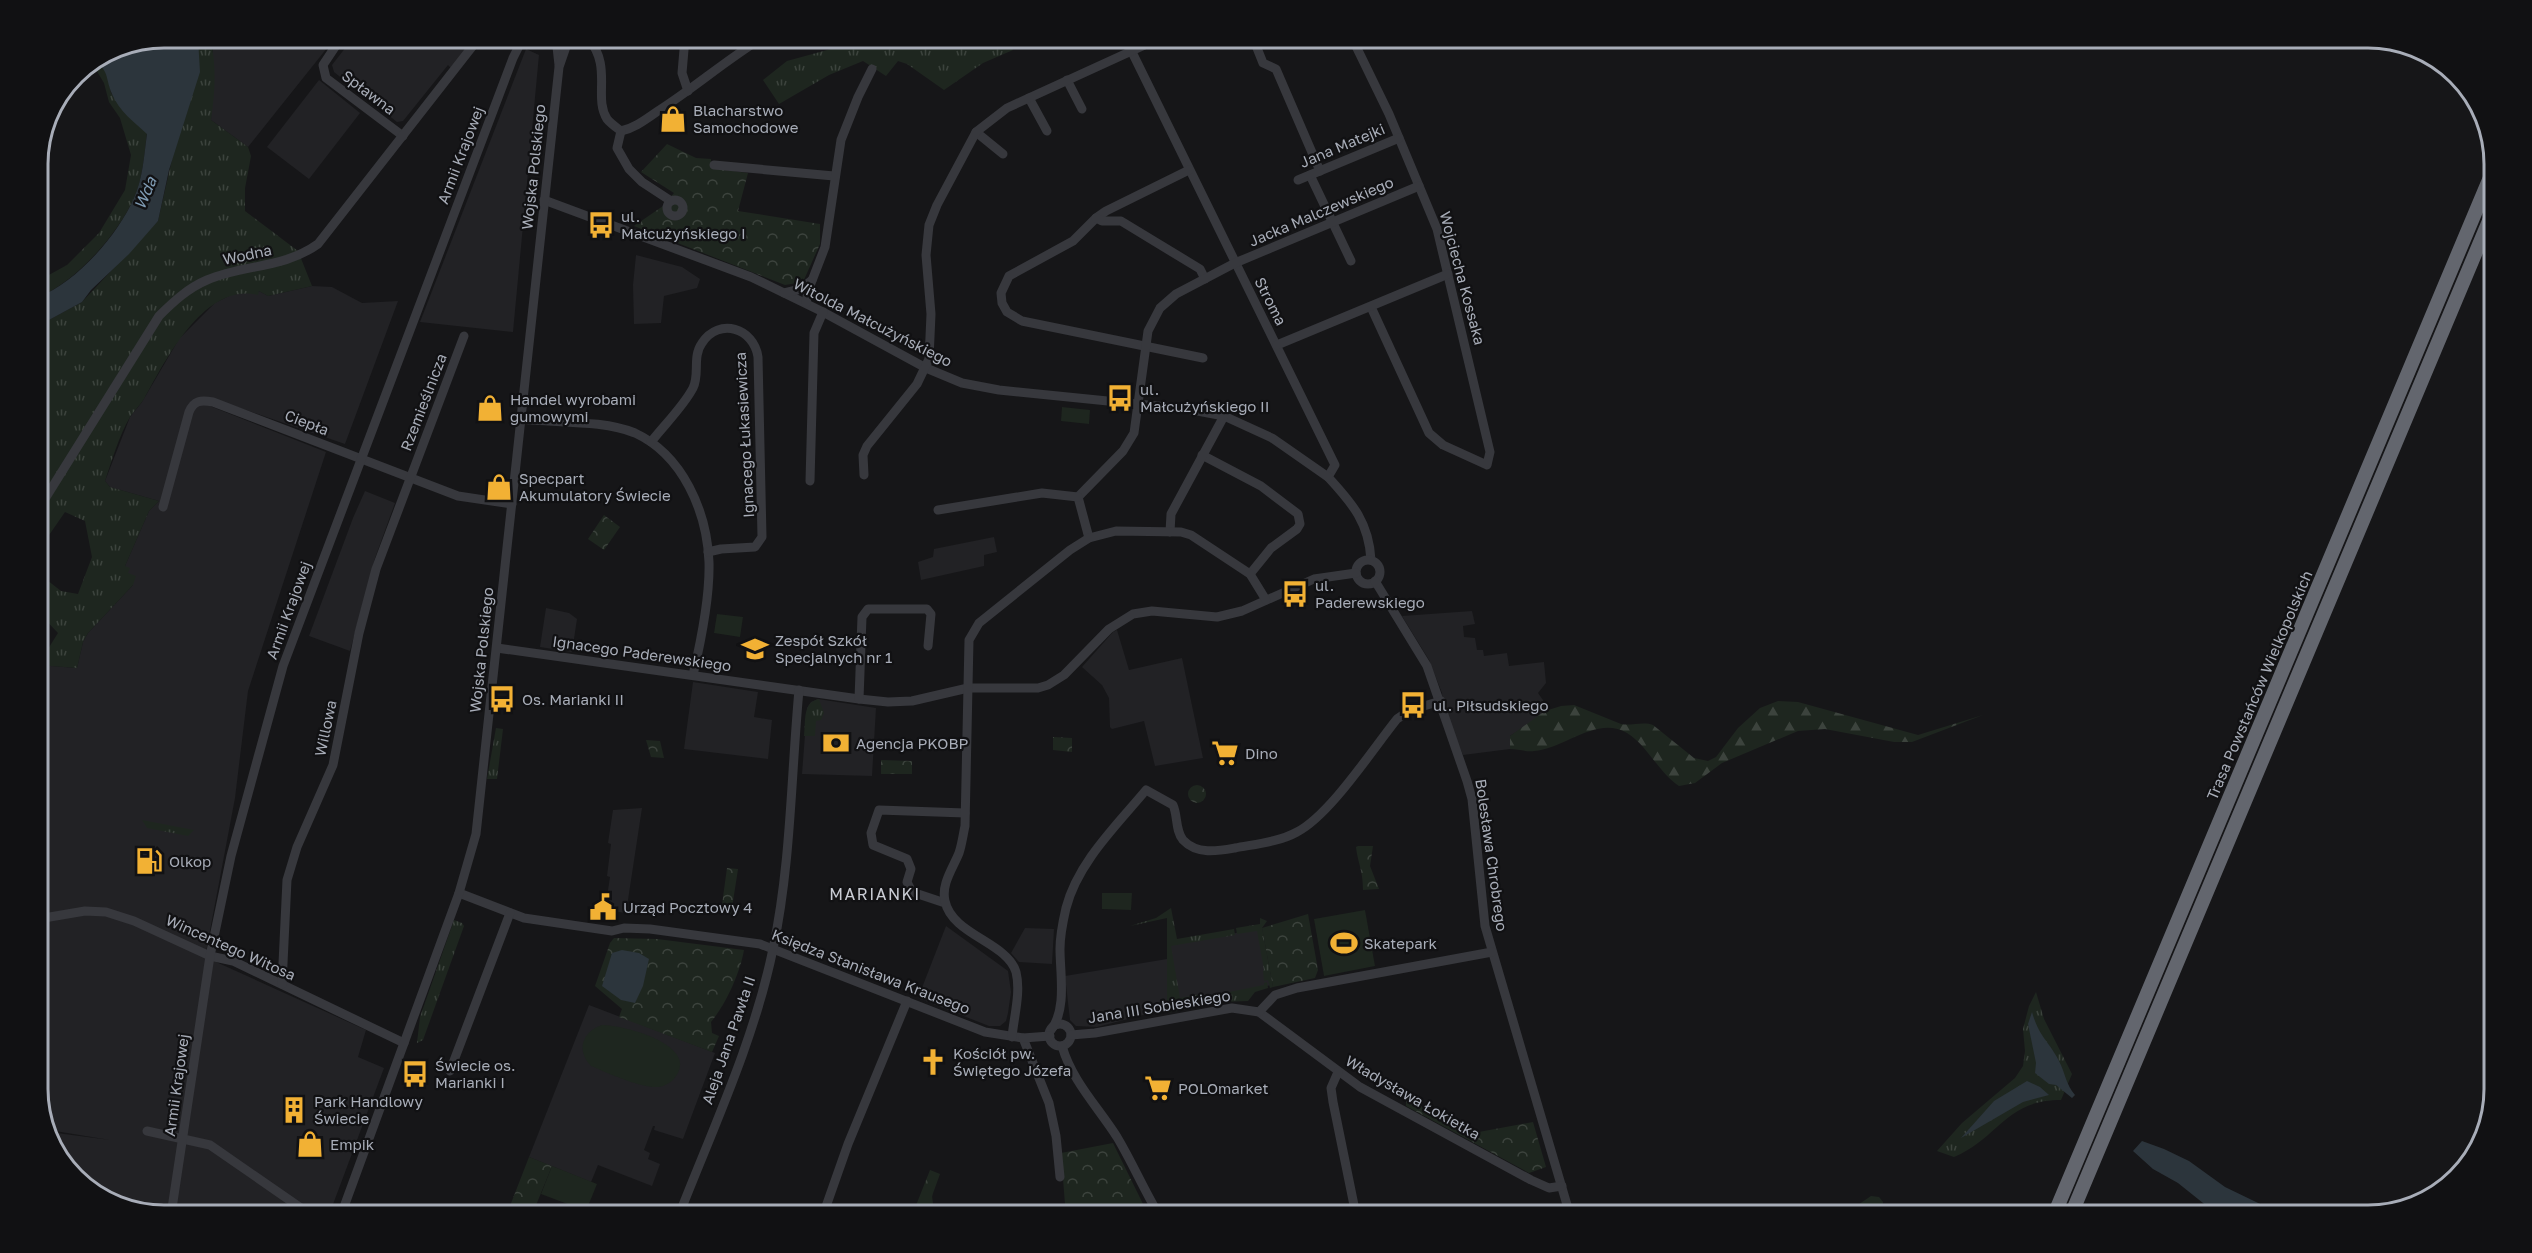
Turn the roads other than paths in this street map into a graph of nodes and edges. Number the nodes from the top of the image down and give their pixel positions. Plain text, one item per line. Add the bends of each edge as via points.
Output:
1 (334, 48) edge
2 (471, 48) edge
3 (520, 48) edge
4 (558, 48) edge
5 (565, 48) edge
6 (596, 48) edge
7 (684, 48) edge
8 (746, 48) edge
9 (1136, 48) edge
10 (1257, 48) edge
11 (1357, 48) edge
12 (1131, 50) junction
13 (559, 67) junction
14 (872, 69) dead end
15 (1067, 80) junction
16 (688, 91) junction
17 (1029, 98) junction
18 (1082, 109) dead end
19 (621, 131) junction
20 (1047, 131) dead end
21 (976, 132) junction
22 (403, 136) junction
23 (1399, 138) junction
24 (1003, 154) dead end
25 (714, 165) dead end
26 (1189, 170) junction
27 (1320, 171) junction
28 (1310, 175) junction
29 (834, 176) junction
30 (1298, 180) dead end
31 (1419, 186) junction
32 (2484, 192) edge
33 (544, 200) junction
34 (671, 201) dead end
35 (1096, 218) junction
36 (1332, 222) junction
37 (2484, 233) edge
38 (1351, 261) dead end
39 (1235, 263) junction
40 (1448, 274) junction
41 (813, 278) junction
42 (1204, 279) junction
43 (784, 293) junction
44 (806, 303) junction
45 (1371, 307) junction
46 (823, 312) junction
47 (464, 336) dead end
48 (1276, 345) junction
49 (1146, 346) junction
50 (1203, 358) dead end
51 (926, 368) junction
52 (1139, 403) junction
53 (1224, 416) junction
54 (521, 419) junction
55 (651, 442) junction
56 (1202, 455) junction
57 (361, 458) junction
58 (864, 475) dead end
59 (1328, 477) junction
60 (410, 478) junction
61 (810, 481) dead end
62 (48, 494) edge
63 (1078, 496) junction
64 (512, 504) junction
65 (163, 507) dead end
66 (938, 510) dead end
67 (1170, 532) junction
68 (1089, 538) junction
69 (708, 552) junction
70 (1371, 560) junction
71 (1356, 573) junction
72 (1250, 574) junction
73 (1375, 581) junction
74 (1266, 600) junction
75 (928, 646) dead end
76 (497, 648) junction
77 (693, 675) junction
78 (968, 688) junction
79 (800, 690) junction
80 (859, 699) junction
81 (1441, 701) junction
82 (965, 813) junction
83 (459, 893) junction
84 (945, 903) junction
85 (510, 913) junction
86 (48, 917) edge
87 (773, 948) junction
88 (1492, 952) junction
89 (210, 956) junction
90 (282, 984) junction
91 (1060, 1000) junction
92 (906, 1001) junction
93 (1259, 1012) junction
94 (1063, 1025) junction
95 (1050, 1033) junction
96 (1071, 1035) junction
97 (1012, 1036) junction
98 (1023, 1038) junction
99 (404, 1043) junction
100 (1062, 1046) junction
101 (450, 1071) dead end
102 (1338, 1072) junction
103 (147, 1131) dead end
104 (184, 1139) junction
105 (1060, 1178) dead end
106 (1562, 1186) junction
107 (173, 1205) edge
108 (297, 1205) edge
109 (345, 1205) edge
110 (683, 1205) edge
111 (827, 1205) edge
112 (1154, 1205) edge
113 (1354, 1205) edge
114 (1567, 1205) edge
115 (2058, 1205) edge
116 (2075, 1205) edge

1 - 22 street, Spławna via 322,64 326,78
2 - 22 street, Wodna
3 - 57 street, Armii Krajowej
4 - 13 street, Wojska Polskiego
5 - 13 street, Wojska Polskiego
6 - 19 street via 600,53 603,106 607,119
7 - 16 street via 682,73
8 - 16 street
9 - 12 street
10 - 27 street via 1263,63 1276,69
11 - 23 street, Wojciecha Kossaka
12 - 15 street
12 - 26 street, Stroma
13 - 33 street, Wojska Polskiego
14 - 29 street via 847,121
15 - 17 street
15 - 18 street
16 - 19 street
17 - 20 street
17 - 21 street via 996,114
19 - 34 street via 617,148 629,169
21 - 24 street
21 - 51 street via 929,225 926,255 931,336
22 - 62 street, Wodna via 337,221 309,250 286,261 206,280 165,309
23 - 27 street, Jana Matejki
23 - 31 street, Wojciecha Kossaka
25 - 29 street
26 - 35 street
26 - 39 street, Stroma
27 - 28 street, Jana Matejki
28 - 30 street, Jana Matejki
28 - 36 street
29 - 41 street via 825,247
31 - 36 street, Jacka Malczewskiego
31 - 40 street, Wojciecha Kossaka via 1437,229
32 - 115 highway, Trasa Powstańców Wielkopolskich
33 - 43 street, Witolda Małcużyńskiego via 717,263
33 - 54 street, Wojska Polskiego
35 - 42 street via 1122,220 1200,269
35 - 49 street via 1073,241 1009,276 1001,293 1002,303 1007,312 1022,321
36 - 38 street
36 - 39 street, Jacka Malczewskiego
37 - 116 highway
39 - 42 street, Jacka Malczewskiego
39 - 48 street, Stroma
40 - 45 street
40 - 45 street, Wojciecha Kossaka via 1490,452 1487,465 1443,445 1429,433
41 - 43 street via 801,289
41 - 44 street
42 - 49 street, Jacka Malczewskiego via 1160,308 1150,324
43 - 44 street, Witolda Małcużyńskiego
44 - 46 street, Witolda Małcużyńskiego
45 - 48 street
46 - 51 street, Witolda Małcużyńskiego
46 - 61 street via 814,333
47 - 60 street, Rzemieślnicza
48 - 59 street, Stroma via 1335,465
49 - 50 street
49 - 52 street, Jacka Malczewskiego
51 - 52 street, Witolda Małcużyńskiego via 962,383 999,390
51 - 58 street via 867,446 863,455
52 - 53 street, Witolda Małcużyńskiego
52 - 63 street, Jacka Malczewskiego via 1129,444
53 - 56 street
53 - 59 street, Witolda Małcużyńskiego via 1272,438
54 - 55 street via 618,429
54 - 64 street, Wojska Polskiego
55 - 69 street via 672,461 689,485
55 - 69 street, Ignacego Łukasiewicza via 693,387 696,356 704,340 723,327 745,334 756,346 758,357 762,537 755,547
56 - 67 street via 1171,514
56 - 72 street via 1262,486 1300,518 1297,529 1270,548
57 - 60 street, Ciepła
57 - 65 street, Ciepła via 201,400 189,412
57 - 89 street, Armii Krajowej via 283,666 231,856
59 - 70 street via 1356,507 1370,539
60 - 64 street, Ciepła via 458,496
60 - 90 street, Willowa via 387,537 365,612 333,765 287,880
63 - 66 street via 1042,493
63 - 68 street
64 - 76 street, Wojska Polskiego
67 - 68 street via 1116,531
67 - 72 street via 1198,539
68 - 78 street via 979,623 969,640
69 - 77 street via 706,594
70 - 71 street via 1362,561
70 - 73 street via 1380,572
71 - 73 street via 1363,582
71 - 74 street, Ignacego Paderewskiego via 1314,579
72 - 74 street
73 - 81 street, Bolesława Chrobrego via 1419,651
74 - 78 street, Ignacego Paderewskiego via 1217,617 1152,610 1134,614 1116,622 1064,675 1048,685 1022,689
75 - 80 street via 927,609 868,609 862,617
76 - 77 street, Ignacego Paderewskiego
76 - 83 street, Wojska Polskiego via 476,834
77 - 79 street, Ignacego Paderewskiego
78 - 80 street, Ignacego Paderewskiego via 912,701
78 - 82 street
79 - 80 street, Ignacego Paderewskiego
79 - 87 street, Aleja Jana Pawła II
81 - 88 street, Bolesława Chrobrego via 1472,799 1483,915
81 - 91 street via 1410,710 1397,719 1314,822 1281,838 1223,850 1196,849 1179,833 1173,805 1146,790 1085,866 1070,896 1062,928
82 - 84 street via 960,851 945,887
82 - 84 street via 879,810 871,833 873,845 907,859 911,869 907,882 912,892
83 - 85 street, Księdza Stanisława Krausego
83 - 99 street, Wojska Polskiego
84 - 97 street via 957,921 1004,955 1014,967 1018,988
85 - 87 street, Księdza Stanisława Krausego via 612,931 661,930
85 - 101 street
86 - 89 street, Wincentego Witosa via 85,911 112,913
87 - 92 street, Księdza Stanisława Krausego
87 - 110 street, Aleja Jana Pawła II via 749,1035
88 - 93 street via 1297,988 1275,995
88 - 106 street, Bolesława Chrobrego
89 - 90 street, Wincentego Witosa via 233,961
89 - 104 street, Armii Krajowej
90 - 99 street, Wincentego Witosa
91 - 94 street
91 - 95 street via 1058,1020
92 - 97 street, Księdza Stanisława Krausego via 985,1032
92 - 111 street
93 - 96 street, Jana III Sobieskiego via 1232,1008
93 - 102 street, Władysława Łokietka
94 - 95 street via 1056,1025
94 - 96 street
95 - 98 street, Księdza Stanisława Krausego
95 - 100 street via 1055,1045
96 - 100 street
97 - 98 street, Księdza Stanisława Krausego
98 - 105 street via 1049,1103
99 - 109 street, Wojska Polskiego
100 - 112 street via 1067,1064 1118,1139
102 - 106 street, Władysława Łokietka via 1531,1180 1549,1188
102 - 113 street via 1331,1088
103 - 104 street
104 - 107 street, Armii Krajowej
104 - 108 street via 218,1149
106 - 114 street, Bolesława Chrobrego

